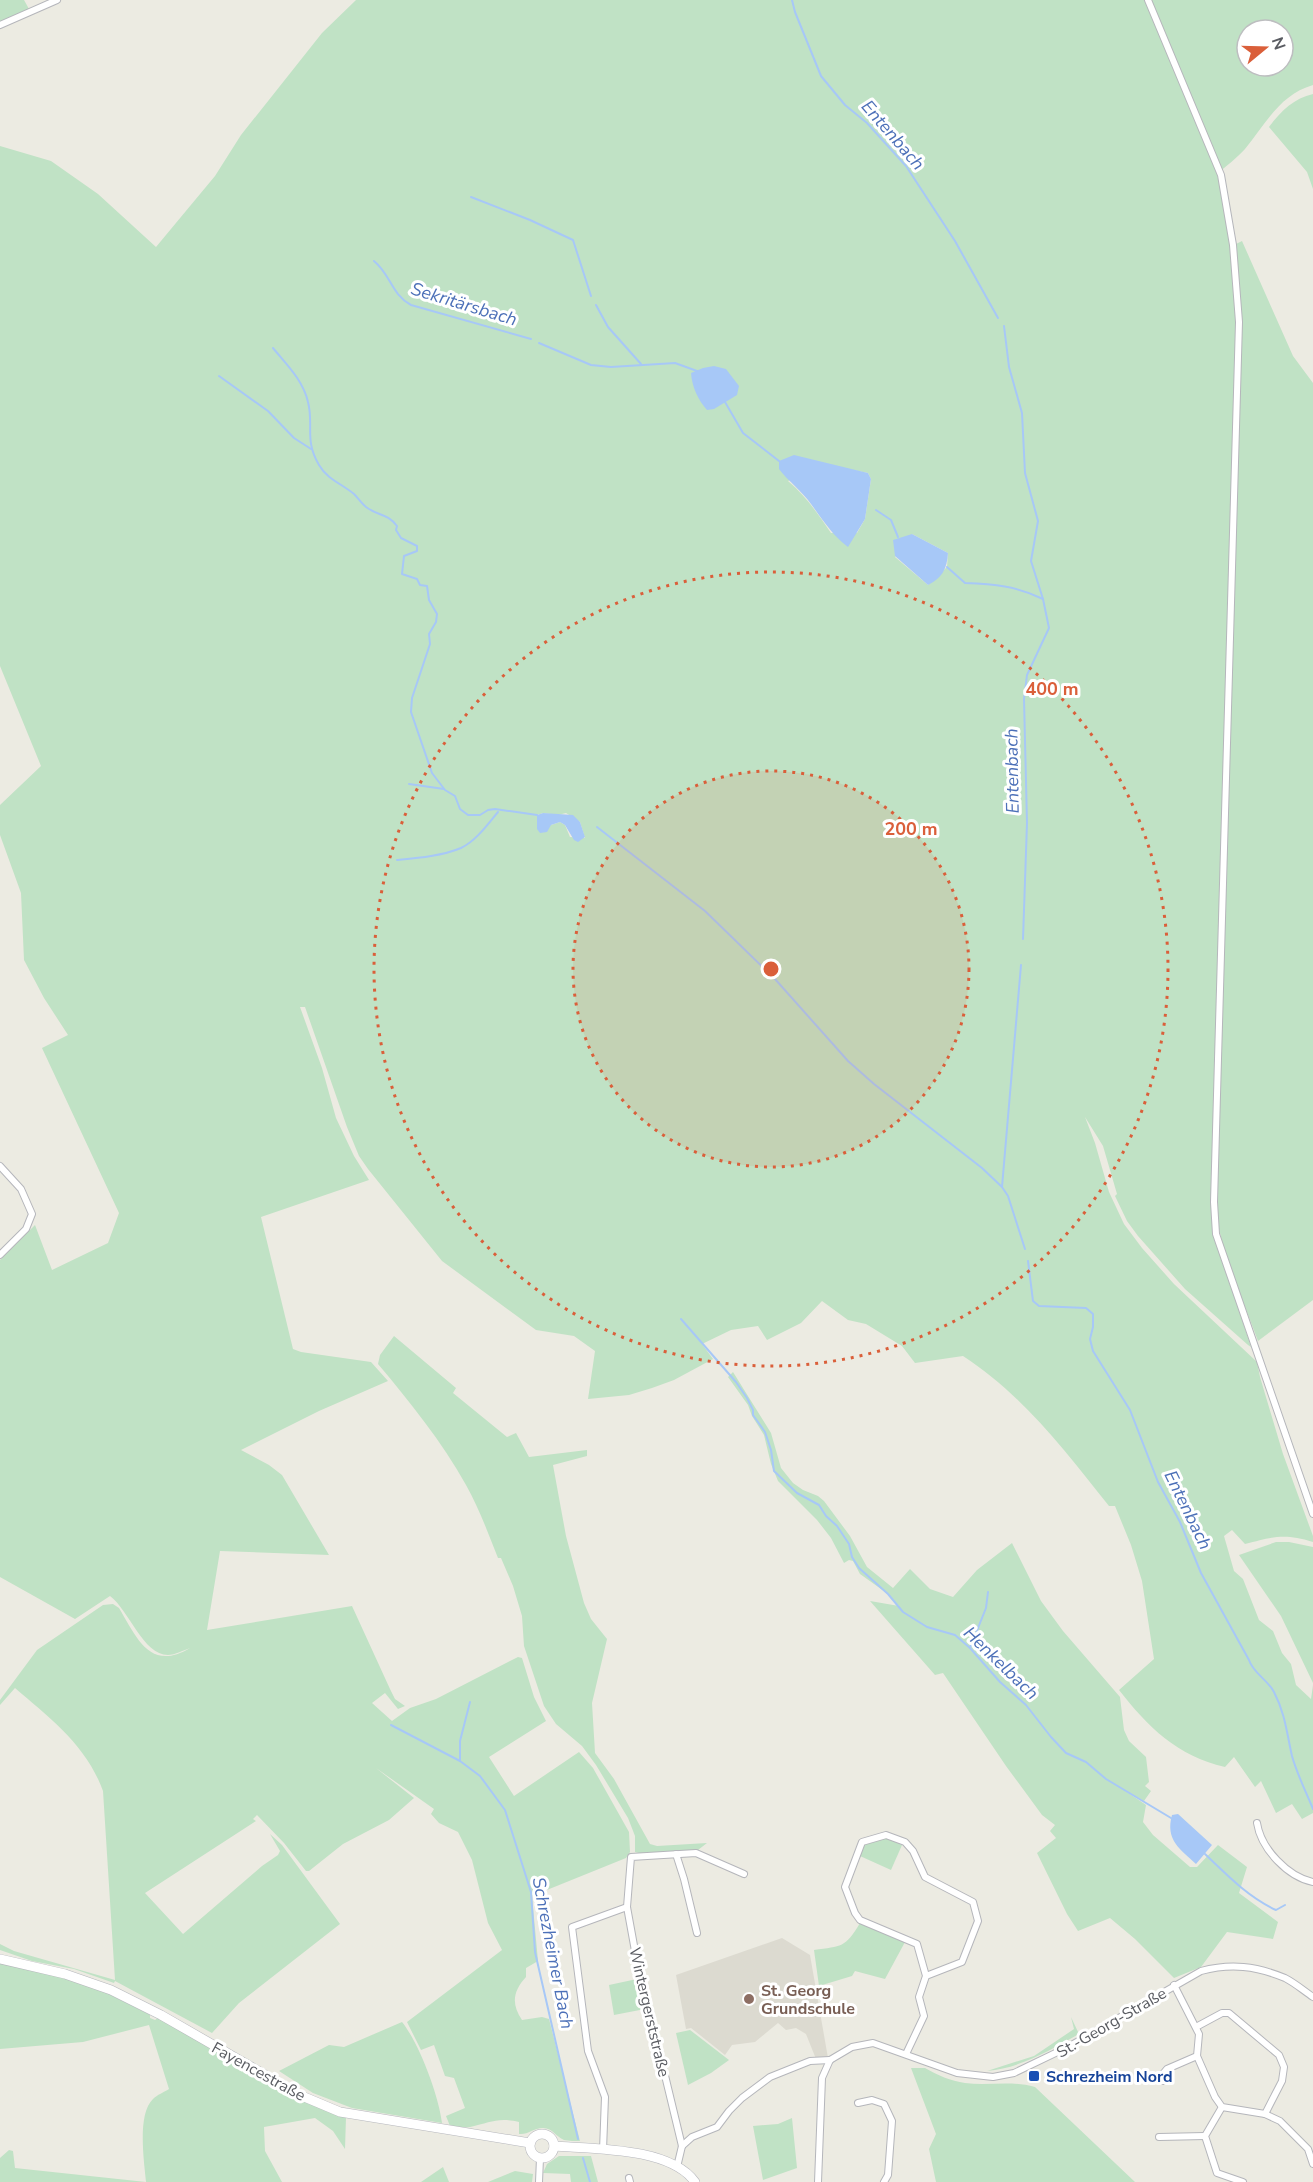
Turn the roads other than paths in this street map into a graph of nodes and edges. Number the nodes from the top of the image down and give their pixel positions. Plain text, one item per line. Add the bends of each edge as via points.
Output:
1 (57, 0) edge
2 (1148, 0) edge
3 (0, 25) edge
4 (0, 1166) edge
5 (0, 1255) edge
6 (1313, 1514) edge
7 (1257, 1823) dead end
8 (676, 1854) junction
9 (744, 1874) dead end
10 (1313, 1882) edge
11 (627, 1907) junction
12 (697, 1933) dead end
13 (0, 1959) edge
14 (926, 1976) junction
15 (1174, 1985) junction
16 (1313, 1997) edge
17 (1196, 2027) junction
18 (906, 2054) junction
19 (1197, 2056) junction
20 (830, 2060) junction
21 (1163, 2081) dead end
22 (858, 2103) dead end
23 (1222, 2107) junction
24 (1265, 2114) junction
25 (1159, 2136) dead end
26 (1205, 2136) junction
27 (530, 2144) junction
28 (554, 2146) junction
29 (682, 2146) junction
30 (1310, 2146) edge
31 (603, 2150) junction
32 (540, 2158) junction
33 (1313, 2164) edge
34 (677, 2167) junction
35 (540, 2182) edge
36 (695, 2182) edge
37 (818, 2182) edge
38 (884, 2182) edge
39 (1243, 2182) edge

1 - 3 street
2 - 6 street via 1221,175 1233,245 1239,322 1216,1234
4 - 5 street via 21,1189 32,1214 26,1229
7 - 10 street via 1284,1868
8 - 9 street via 696,1853
8 - 11 street, Wintergerststraße via 632,1857
8 - 12 street
11 - 29 street, Wintergerststraße
11 - 31 street via 572,1927 588,2051 604,2097
13 - 27 street, Fayencestraße via 65,1974 111,1990 302,2096 340,2112
14 - 14 street via 917,1944 860,1920 855,1913 844,1887 862,1842 886,1835 905,1842 914,1851 925,1877 972,1902 978,1921 962,1962
14 - 18 street via 919,1997 924,2016
15 - 16 street, St.-Georg-Straße via 1222,1965 1249,1967 1287,1979
15 - 17 street
15 - 18 street, St.-Georg-Straße via 1068,2047 1014,2073 993,2077 957,2073
17 - 19 street
17 - 24 street via 1229,2013 1279,2055 1284,2067 1282,2081
18 - 20 street, St.-Georg-Straße via 873,2043 852,2047
19 - 21 street via 1167,2069
19 - 23 street
20 - 29 street, St.-Georg-Straße via 810,2061 770,2077 742,2098 717,2127 692,2137
20 - 37 street via 822,2078
22 - 38 street via 872,2100 884,2104 892,2121 888,2175
23 - 24 street
23 - 26 street
24 - 30 street
25 - 26 street
26 - 39 street via 1217,2173
27 - 28 street, Fayencestraße via 541,2134 551,2138
27 - 32 street via 531,2151
28 - 31 street, Fayencestraße
28 - 32 street via 550,2155
29 - 34 street, Wintergerststraße
30 - 33 street
31 - 34 street, Fayencestraße via 645,2155
32 - 35 street
34 - 36 street, Fayencestraße

